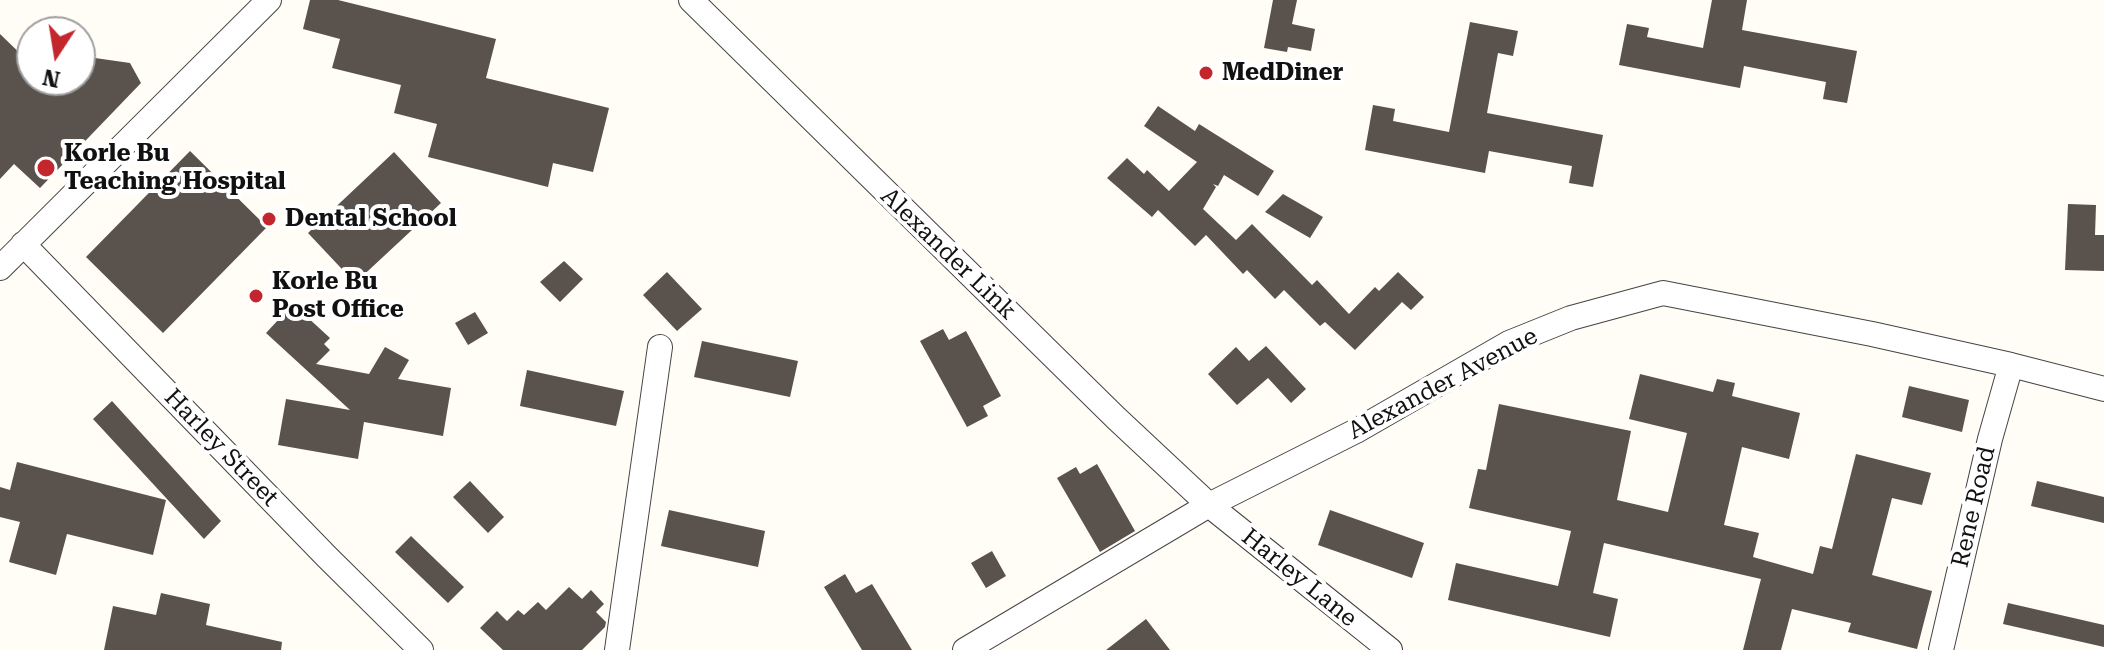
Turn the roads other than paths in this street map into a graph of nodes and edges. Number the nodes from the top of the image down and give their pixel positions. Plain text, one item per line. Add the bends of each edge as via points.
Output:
1 (269, 0) edge
2 (691, 0) edge
3 (23, 244) junction
4 (0, 268) edge
5 (660, 347) dead end
6 (2011, 365) junction
7 (2104, 389) edge
8 (1209, 505) junction
9 (421, 650) edge
10 (617, 650) edge
11 (965, 650) edge
12 (1390, 650) edge
13 (1941, 650) edge

1 - 3 street
2 - 8 street, Alexander Link
3 - 4 street
3 - 9 street, Harley Street
5 - 10 street
6 - 7 street, Alexander Avenue
6 - 8 street, Alexander Avenue via 1663,293 1571,318 1509,343 1356,431
6 - 13 street, Rene Road
8 - 11 street, Alexander Avenue
8 - 12 street, Harley Lane

